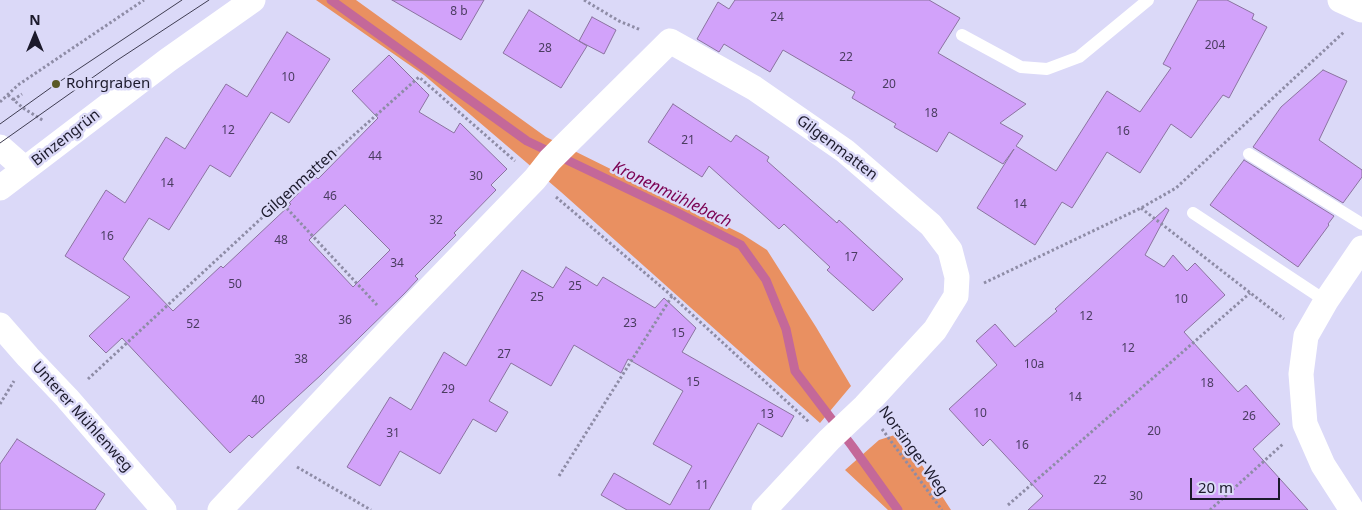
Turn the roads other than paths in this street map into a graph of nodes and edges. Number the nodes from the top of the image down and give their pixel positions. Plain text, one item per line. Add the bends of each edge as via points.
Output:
1 (253, 0) edge
2 (1148, 0) edge
3 (1340, 0) edge
4 (1355, 19) edge
5 (962, 34) dead end
6 (0, 147) edge
7 (1249, 154) dead end
8 (26, 169) junction
9 (0, 188) edge
10 (1193, 213) dead end
11 (1362, 224) edge
12 (1362, 248) edge
13 (1326, 301) junction
14 (0, 325) edge
15 (164, 510) edge
16 (220, 510) edge
17 (764, 510) edge
18 (1352, 510) edge

1 - 8 street, Binzengrün via 168,60
2 - 5 lane via 1079,57 1047,69 1021,67
3 - 4 street
6 - 8 street
7 - 11 lane
8 - 9 street, Binzengrün
10 - 13 lane
12 - 13 street
13 - 18 street via 1306,336 1301,374 1305,424 1323,465
14 - 15 street, Unterer Mühlenweg
16 - 17 street, Gilgenmatten via 557,153 670,40 754,88 845,151 931,225 950,250 958,277 956,296 935,330

